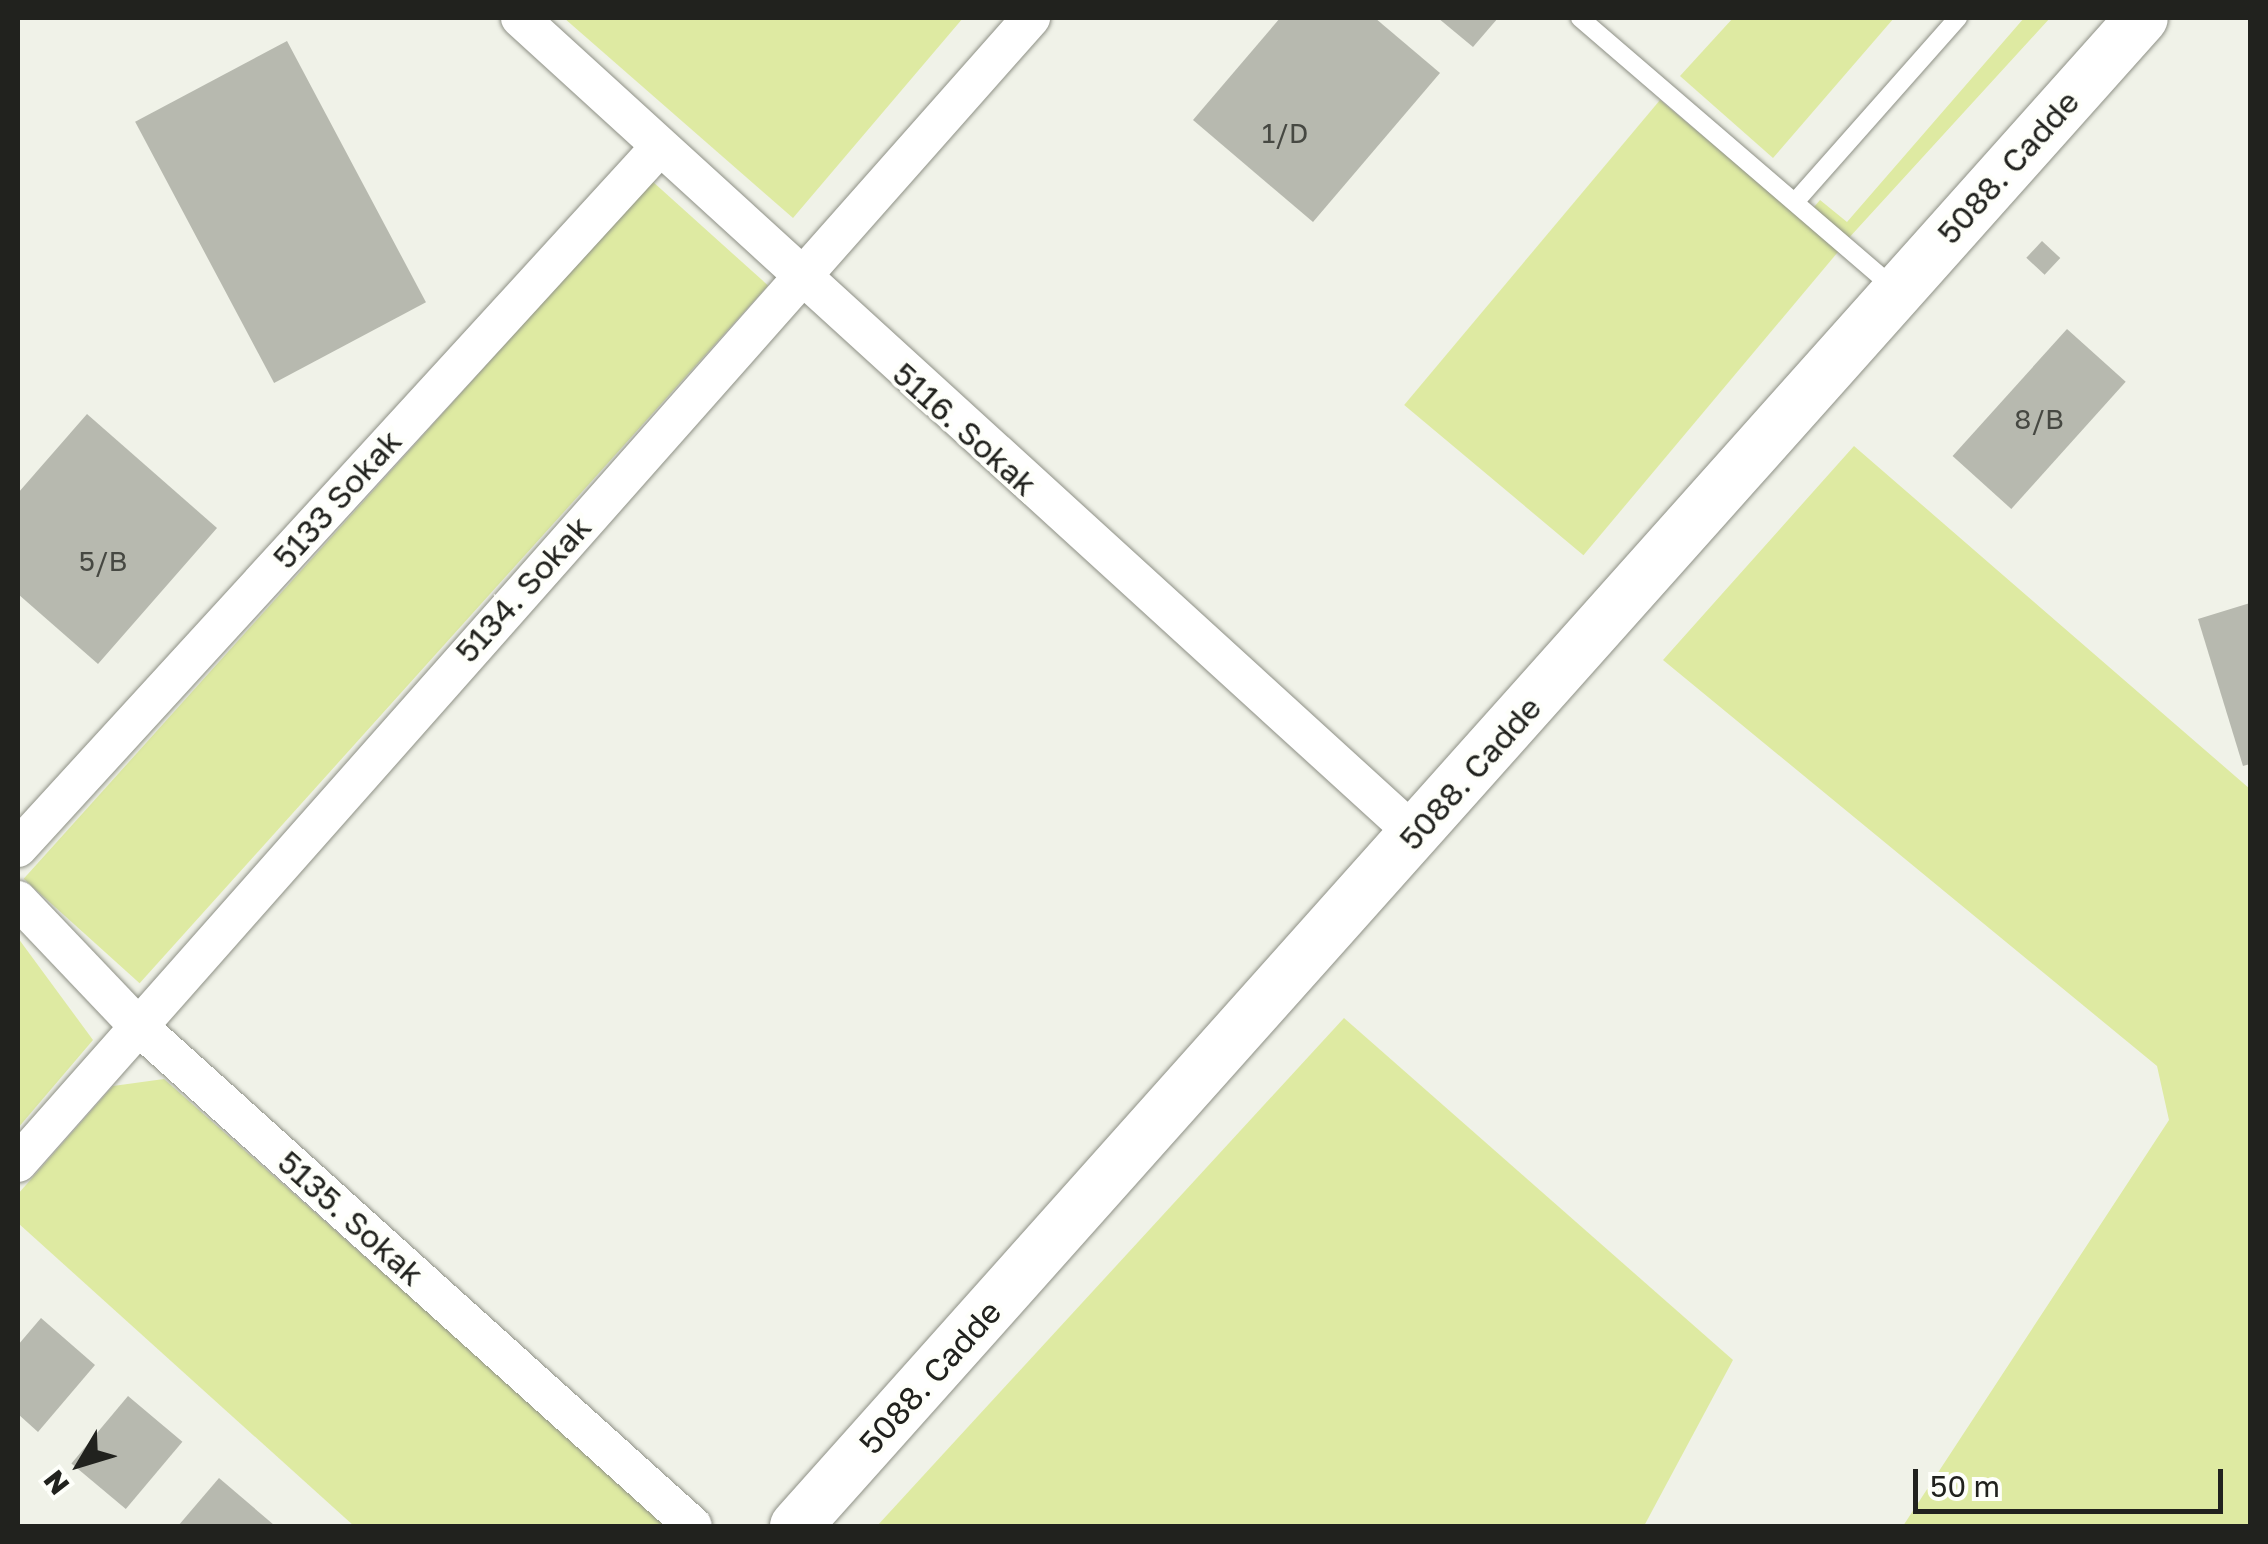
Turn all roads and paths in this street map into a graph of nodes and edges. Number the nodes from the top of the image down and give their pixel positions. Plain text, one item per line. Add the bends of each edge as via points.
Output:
1 (520, 18) edge
2 (1031, 18) edge
3 (1580, 18) edge
4 (1958, 18) edge
5 (2142, 18) edge
6 (656, 151) junction
7 (1795, 202) junction
8 (798, 278) junction
9 (1896, 291) junction
10 (1416, 835) junction
11 (18, 848) edge
12 (18, 900) edge
13 (138, 1025) junction
14 (18, 1164) edge
15 (693, 1526) edge
16 (796, 1526) edge

1 - 6 street, 5116. Sokak
2 - 8 street, 5134. Sokak
3 - 7 lane
4 - 7 lane
5 - 9 street, 5088. Cadde
6 - 8 street, 5116. Sokak
6 - 11 street, 5133 Sokak
7 - 9 lane
8 - 10 street, 5116. Sokak
8 - 13 street, 5134. Sokak
9 - 10 street, 5088. Cadde
10 - 16 street, 5088. Cadde
12 - 13 street, 5135. Sokak
13 - 14 street, 5134. Sokak
13 - 15 street, 5135. Sokak

